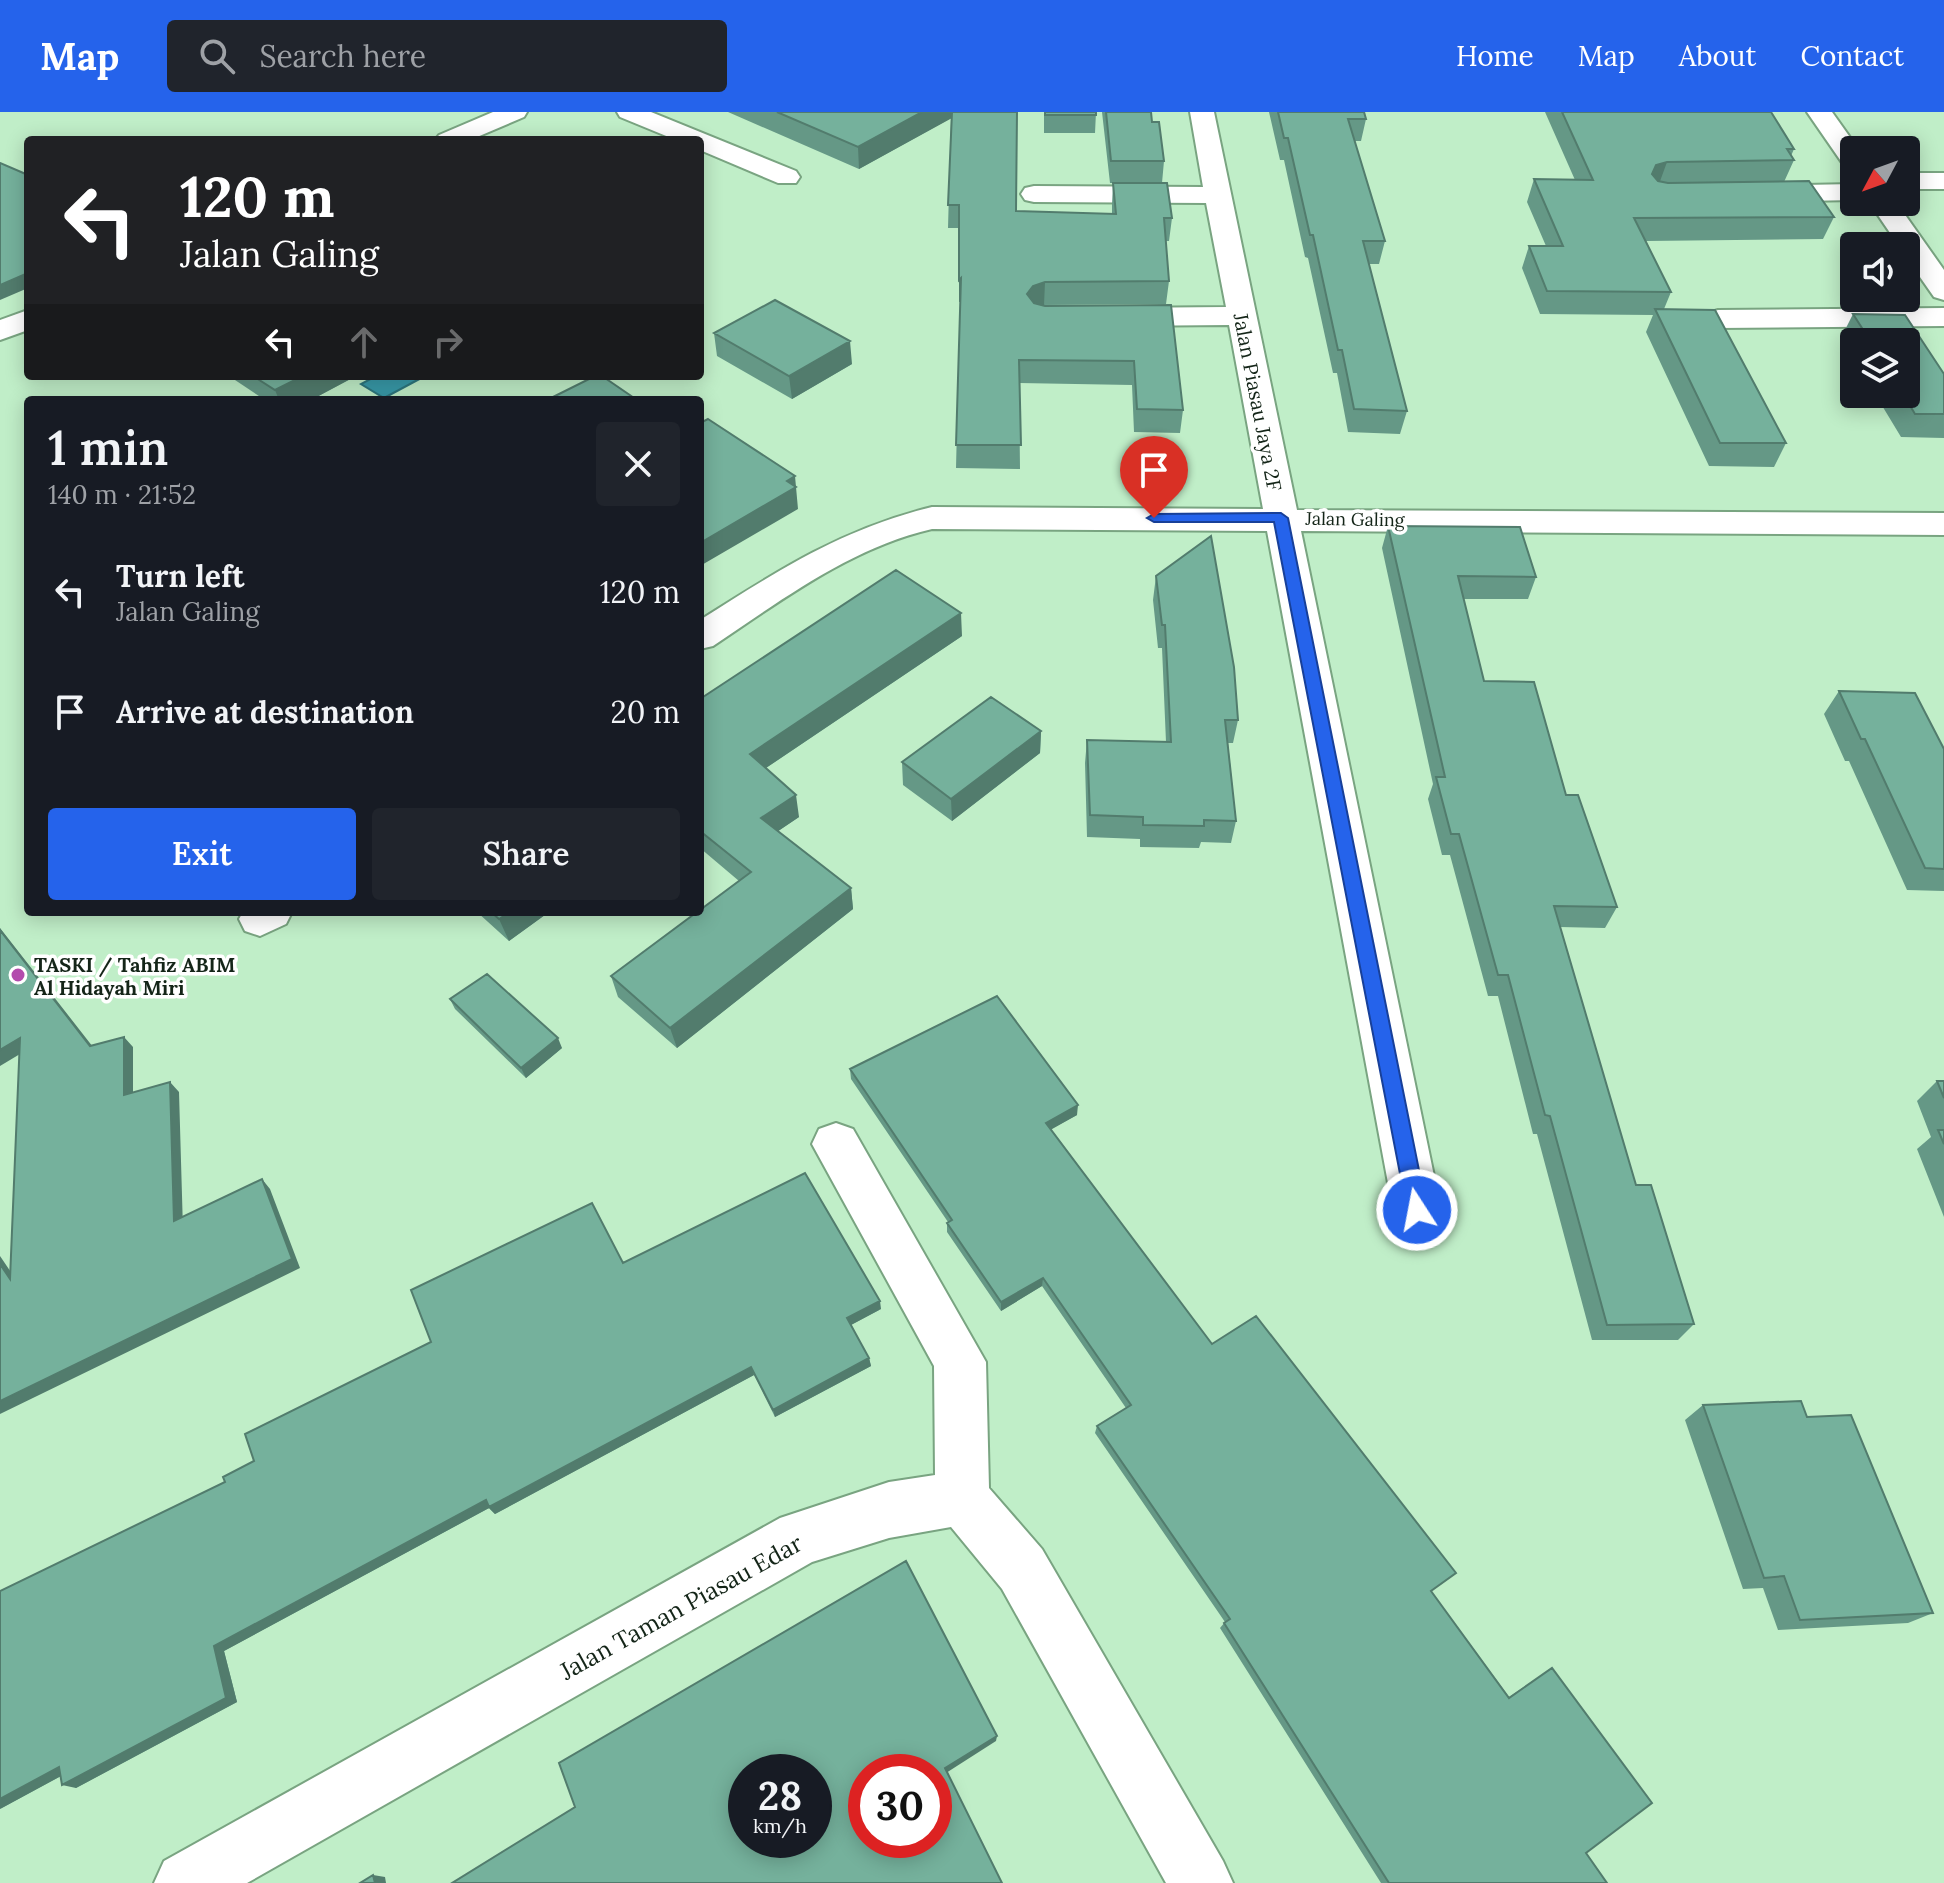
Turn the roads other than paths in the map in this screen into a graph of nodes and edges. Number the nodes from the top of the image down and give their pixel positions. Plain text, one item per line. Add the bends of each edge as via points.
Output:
1 (442, 112) edge
2 (515, 112) edge
3 (629, 112) edge
4 (1202, 112) edge
5 (1819, 112) edge
6 (481, 126) junction
7 (457, 136) edge
8 (689, 136) edge
9 (1840, 141) edge
10 (704, 142) edge
11 (787, 177) dead end
12 (1920, 181) edge
13 (1944, 181) edge
14 (1840, 192) edge
15 (1034, 194) dead end
16 (1734, 194) edge
17 (1216, 195) junction
18 (1892, 216) edge
19 (1944, 291) edge
20 (1241, 316) junction
21 (1090, 317) edge
22 (1944, 317) edge
23 (1718, 319) edge
24 (24, 321) edge
25 (0, 331) edge
26 (1281, 518) junction
27 (1944, 524) edge
28 (704, 635) edge
29 (836, 1144) dead end
30 (1417, 1210) dead end
31 (962, 1498) junction
32 (186, 1883) edge
33 (1201, 1883) edge

1 - 6 street
2 - 6 street
3 - 8 street
4 - 17 street, Jalan Piasau Jaya 2F
5 - 9 street
6 - 7 street
10 - 11 street
12 - 13 street
14 - 16 street
15 - 17 street
17 - 20 street, Jalan Piasau Jaya 2F
18 - 19 street
20 - 21 street
20 - 26 street, Jalan Piasau Jaya 2F
22 - 23 street
24 - 25 street
26 - 27 street, Jalan Galing
26 - 28 street, Jalan Galing via 932,518 900,524 850,546
26 - 30 street, Jalan Piasau Jaya 2F
29 - 31 street via 960,1362
31 - 32 street, Jalan Taman Piasau Edar via 889,1510 800,1538
31 - 33 street via 1022,1569

